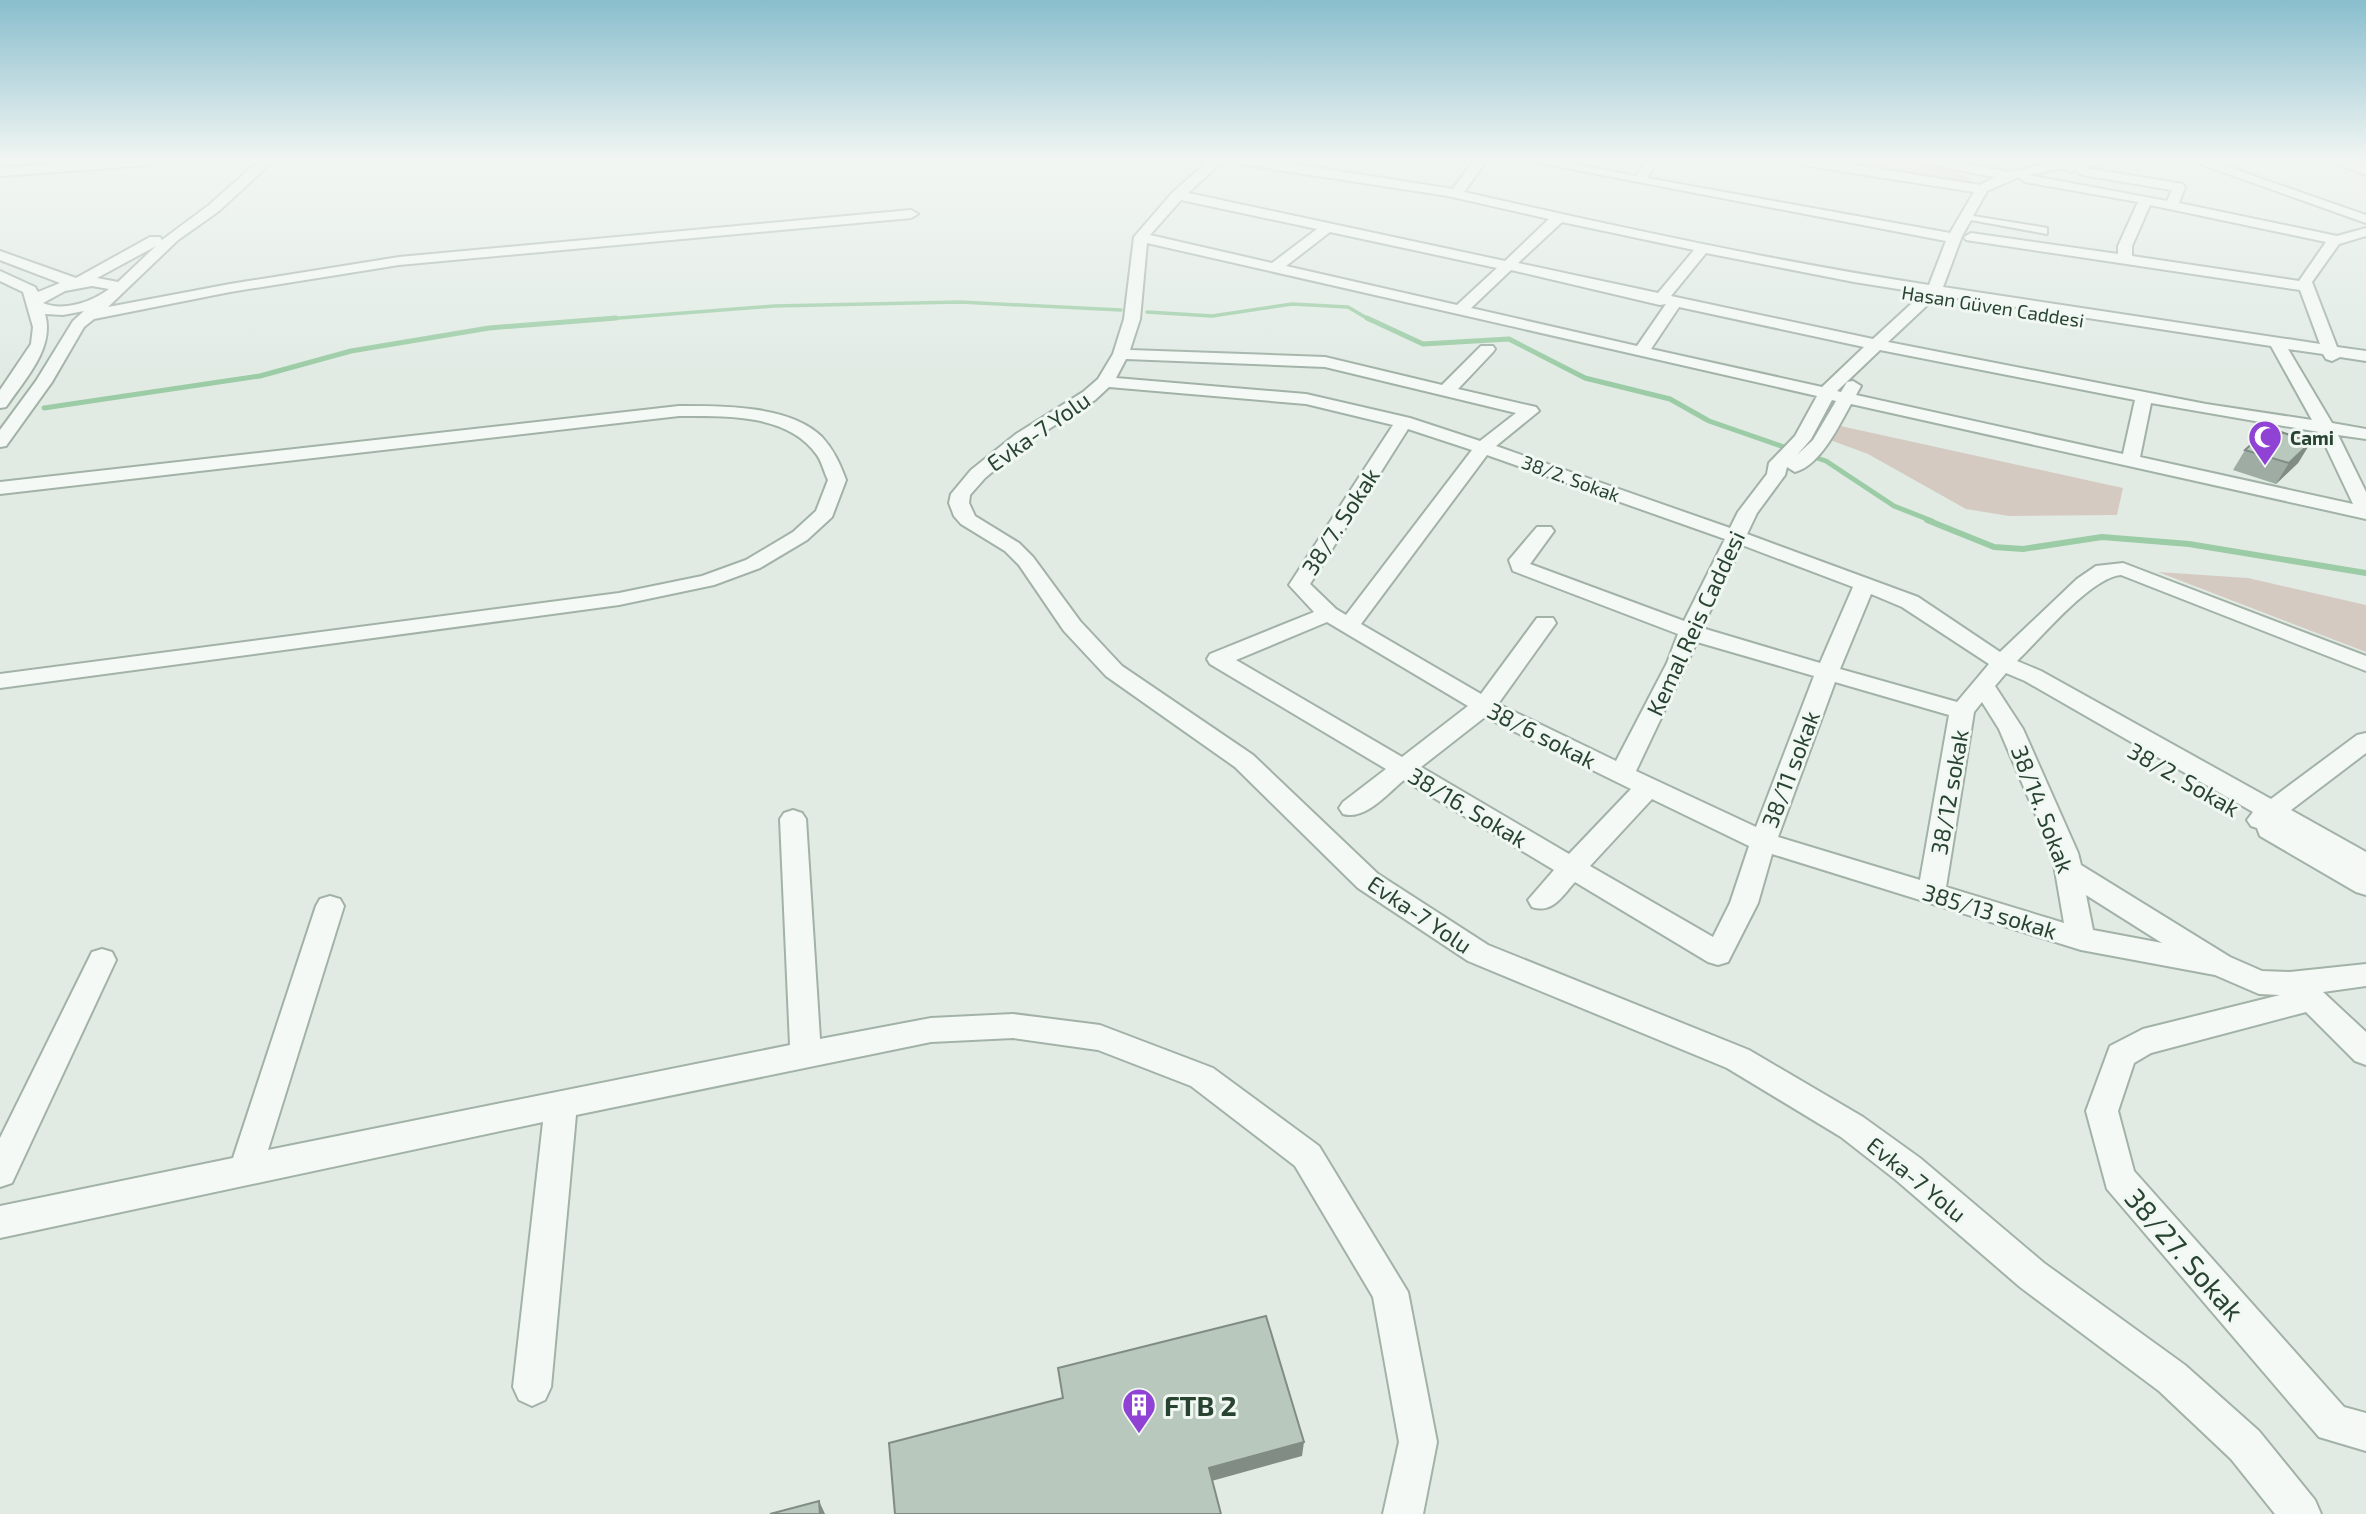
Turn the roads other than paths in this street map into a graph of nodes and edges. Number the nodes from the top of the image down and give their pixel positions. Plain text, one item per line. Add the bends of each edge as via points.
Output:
1 (166, 231) edge
2 (182, 231) edge
3 (730, 231) edge
4 (1147, 231) edge
5 (1324, 231) edge
6 (1340, 231) edge
7 (1544, 231) edge
8 (1617, 231) edge
9 (1920, 231) edge
10 (1959, 231) edge
11 (1973, 231) edge
12 (2041, 231) edge
13 (2134, 231) edge
14 (2294, 231) edge
15 (1623, 232) junction
16 (2366, 232) edge
17 (1141, 237) junction
18 (1955, 237) junction
19 (2338, 240) junction
20 (1700, 252) junction
21 (2125, 253) junction
22 (0, 255) edge
23 (1505, 266) junction
24 (1275, 267) junction
25 (0, 275) edge
26 (2307, 282) junction
27 (79, 284) junction
28 (1943, 292) junction
29 (113, 295) junction
30 (1667, 301) junction
31 (34, 304) junction
32 (141, 304) junction
33 (1461, 310) junction
34 (89, 315) junction
35 (1875, 344) junction
36 (2279, 346) junction
37 (1894, 348) junction
38 (1487, 349) dead end
39 (1641, 352) junction
40 (2330, 353) junction
41 (1121, 354) junction
42 (2366, 358) edge
43 (1321, 381) junction
44 (1105, 382) junction
45 (1447, 390) junction
46 (1825, 393) junction
47 (1844, 397) junction
48 (2144, 397) junction
49 (0, 403) edge
50 (1404, 422) junction
51 (2326, 429) junction
52 (2366, 434) edge
53 (0, 442) edge
54 (1483, 447) junction
55 (1798, 453) junction
56 (2130, 460) junction
57 (0, 488) edge
58 (2366, 512) edge
59 (1544, 531) dead end
60 (1738, 537) junction
61 (1865, 584) junction
62 (1328, 614) junction
63 (1545, 623) dead end
64 (1349, 626) junction
65 (1690, 631) junction
66 (2366, 664) edge
67 (2005, 665) junction
68 (1827, 672) junction
69 (0, 681) edge
70 (1984, 687) junction
71 (1484, 706) junction
72 (1962, 711) junction
73 (2366, 741) edge
74 (1402, 768) junction
75 (1622, 775) junction
76 (1648, 787) junction
77 (1352, 808) dead end
78 (2264, 816) junction
79 (793, 819) dead end
80 (1763, 842) junction
81 (2366, 864) edge
82 (1572, 868) junction
83 (2069, 871) junction
84 (2366, 885) edge
85 (1931, 893) junction
86 (1542, 900) dead end
87 (330, 905) dead end
88 (2081, 939) junction
89 (1718, 954) joint
90 (102, 960) dead end
91 (2220, 965) junction
92 (2366, 975) edge
93 (2301, 991) junction
94 (2366, 1052) edge
95 (806, 1055) junction
96 (561, 1104) junction
97 (245, 1170) junction
98 (0, 1172) edge
99 (0, 1222) edge
100 (532, 1387) dead end
101 (2366, 1432) edge
102 (1403, 1514) edge
103 (2301, 1514) edge

1 - 27 street via 143,249
2 - 29 street
3 - 32 street via 399,261
4 - 17 street
5 - 24 street
6 - 23 street
7 - 23 street
8 - 15 street, Hasan Güven Caddesi
9 - 18 street
10 - 18 street, Kemal Reis Caddesi
11 - 21 street via 1969,242
12 - 21 street
13 - 21 street
14 - 19 street
15 - 20 street, Hasan Güven Caddesi
15 - 28 street, Hasan Güven Caddesi
16 - 19 street
17 - 24 street
17 - 41 street, Evka-7 Yolu via 1132,319
18 - 28 street, Kemal Reis Caddesi
19 - 26 street
20 - 28 street, Hasan Güven Caddesi
20 - 30 street
21 - 26 street
22 - 27 street
23 - 30 street
23 - 33 street
24 - 33 street
25 - 31 street via 30,290
26 - 40 street
27 - 29 street via 111,284 117,290
27 - 31 street via 43,295
28 - 35 street, Kemal Reis Caddesi
28 - 36 street, Hasan Güven Caddesi
28 - 37 street, Kemal Reis Caddesi
29 - 31 street via 66,310 43,310
29 - 32 street
29 - 34 street
30 - 35 street
30 - 39 street
31 - 49 street via 41,327 39,344
32 - 34 street
33 - 39 street
34 - 53 street via 78,324 44,382
35 - 37 street
35 - 46 street, Kemal Reis Caddesi
36 - 40 street, Hasan Güven Caddesi
36 - 51 street
37 - 47 street, Kemal Reis Caddesi
37 - 48 street
38 - 45 street
39 - 46 street
40 - 42 street, Hasan Güven Caddesi
41 - 43 street
41 - 44 street, Evka-7 Yolu
43 - 44 street, 38/2. Sokak
43 - 45 street
43 - 50 street, 38/2. Sokak
44 - 103 street, Evka-7 Yolu via 978,474 959,503 968,520 1027,561 1072,626 1114,671 1244,761 1368,881 1457,941 1521,973 1738,1059 1852,1127 1909,1169 2032,1275 2172,1378 2245,1446
45 - 54 street via 1530,411
46 - 47 street
46 - 55 street, Kemal Reis Caddesi
47 - 55 street, Kemal Reis Caddesi via 1819,443
47 - 56 street
48 - 51 street
48 - 56 street
50 - 54 street, 38/2. Sokak
50 - 62 street, 38/7. Sokak via 1298,585
51 - 52 street
51 - 58 street
54 - 60 street, 38/2. Sokak
54 - 64 street
55 - 60 street, Kemal Reis Caddesi via 1791,470 1776,475 1752,506
56 - 58 street
57 - 69 street via 679,411 749,414 783,422 811,437 825,453 837,480 825,513 800,536 753,564 707,581 619,599
59 - 65 street via 1519,560 1520,566
60 - 61 street, 38/2. Sokak
60 - 65 street, Kemal Reis Caddesi
61 - 67 street, 38/2. Sokak via 1910,603
61 - 68 street, 38/11 sokak
62 - 64 street, 38/6 sokak
62 - 74 street, 38/16. Sokak via 1218,659
63 - 71 street
64 - 71 street, 38/6 sokak
65 - 68 street
65 - 75 street, Kemal Reis Caddesi
66 - 67 street, 38/12 sokak via 2123,569 2103,570 2084,583
67 - 70 street, 38/12 sokak
67 - 78 street, 38/2. Sokak via 2024,685
68 - 72 street
68 - 80 street, 38/11 sokak
70 - 72 street, 38/12 sokak
70 - 83 street, 38/14. Sokak via 2026,761
71 - 74 street
71 - 75 street, 38/6 sokak
72 - 85 street, 38/12 sokak
73 - 78 street
74 - 77 street
74 - 82 street, 38/16. Sokak
75 - 76 street, 38/6 sokak
76 - 80 street, 38/6 sokak
76 - 82 street
78 - 81 street, 38/2. Sokak
78 - 84 street, 38/2. Sokak
79 - 95 street
80 - 85 street, 385/13 sokak
80 - 89 street, 38/11 sokak via 1744,903
82 - 86 street
82 - 89 street, 38/16. Sokak
83 - 88 street, 38/14. Sokak
83 - 91 street, 38/27. Sokak
85 - 88 street, 385/13 sokak
87 - 97 street
88 - 91 street, 385/13 sokak
90 - 98 street
91 - 93 street, 38/27. Sokak via 2259,982
92 - 93 street, 38/27. Sokak
93 - 94 street
93 - 101 street, 38/27. Sokak via 2143,1042 2121,1055 2102,1111 2119,1178 2333,1423
95 - 96 street
95 - 102 street via 944,1030 1013,1026 1100,1038 1202,1077 1307,1156 1390,1292 1418,1442
96 - 97 street
96 - 100 street
97 - 99 street

